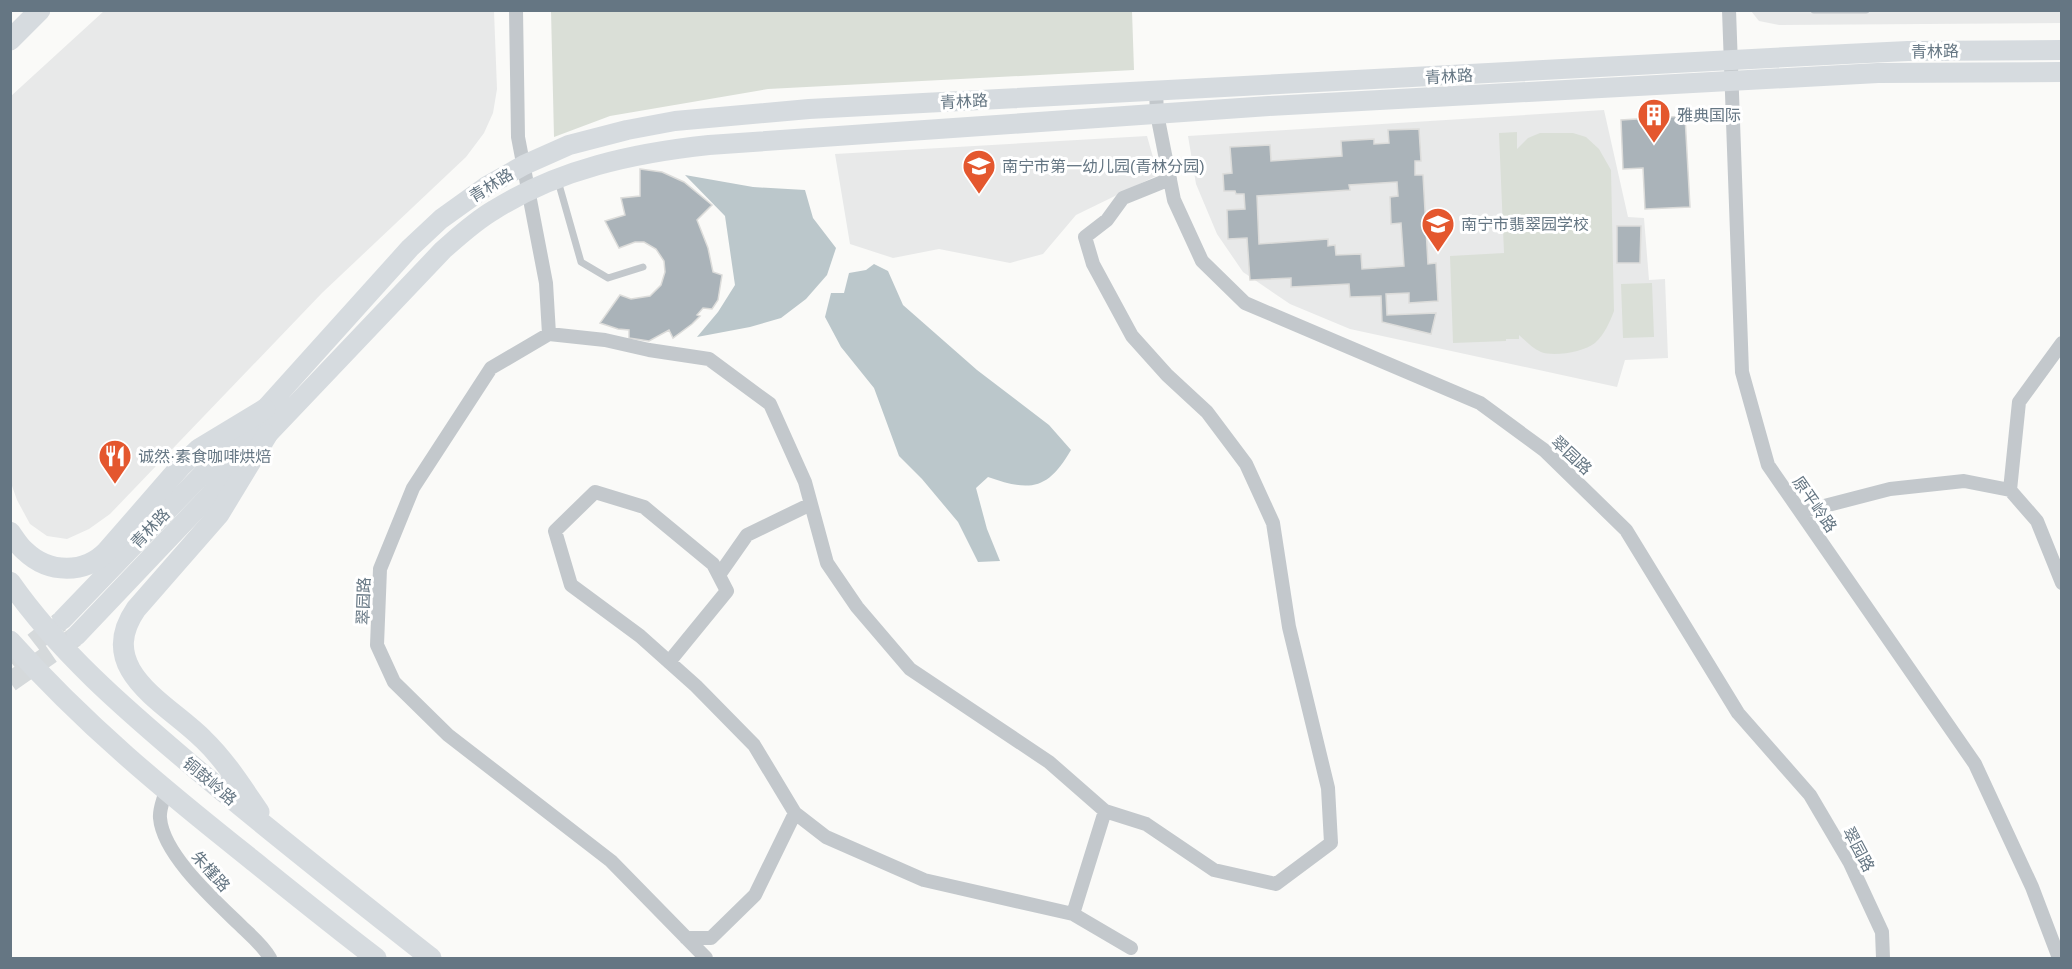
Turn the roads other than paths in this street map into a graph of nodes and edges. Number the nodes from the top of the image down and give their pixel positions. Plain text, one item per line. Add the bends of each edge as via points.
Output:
1 (23, 10) edge
2 (40, 10) edge
3 (516, 10) edge
4 (1729, 10) edge
5 (1814, 10) edge
6 (1866, 10) edge
7 (10, 24) edge
8 (10, 40) edge
9 (2061, 50) edge
10 (1730, 61) junction
11 (2061, 72) edge
12 (1731, 81) junction
13 (1156, 91) junction
14 (1157, 114) junction
15 (524, 165) junction
16 (557, 178) junction
17 (1170, 179) junction
18 (528, 191) junction
19 (643, 267) dead end
20 (549, 334) junction
21 (2061, 343) edge
22 (265, 409) junction
23 (267, 435) junction
24 (2010, 490) junction
25 (811, 504) junction
26 (1801, 512) junction
27 (10, 532) edge
28 (719, 575) junction
29 (10, 582) edge
30 (2061, 583) edge
31 (62, 620) tunnel mouth
32 (76, 636) tunnel mouth
33 (10, 641) edge
34 (669, 662) junction
35 (166, 790) junction
36 (1105, 811) junction
37 (795, 813) junction
38 (273, 832) junction
39 (1073, 914) junction
40 (686, 938) junction
41 (1131, 948) dead end
42 (426, 955) edge
43 (270, 958) edge
44 (376, 958) edge
45 (442, 958) edge
46 (705, 958) edge
47 (1883, 958) edge
48 (2059, 958) edge

1 - 7 main road
2 - 8 main road
3 - 15 street via 518,137
4 - 10 street, 原平岭路
5 - 6 lane
9 - 10 main road, 青林路 via 1908,51
10 - 12 street, 原平岭路
10 - 13 main road, 青林路
11 - 12 main road, 青林路 via 1878,73
12 - 14 main road, 青林路
12 - 26 street, 原平岭路 via 1742,372 1768,465
13 - 14 street, 翠园路
13 - 15 main road, 青林路 via 685,120 569,145
14 - 16 main road, 青林路 via 709,145 620,159
14 - 17 street, 翠园路
15 - 18 street
15 - 22 main road, 青林路 via 441,219 410,248
16 - 18 main road, 青林路
16 - 19 lane via 581,262 608,278
17 - 36 street via 1123,198 1107,219 1085,237 1093,264 1132,336 1207,412 1246,464 1273,522 1289,627 1328,788 1331,843 1276,884 1214,870 1146,824
17 - 47 street, 翠园路 via 1174,200 1202,261 1245,303 1480,403 1544,450 1626,530 1738,713 1810,795 1850,863 1882,932
18 - 20 street via 546,283
18 - 23 main road, 青林路 via 494,210 443,250
20 - 25 street via 709,359 770,404
20 - 40 street, 翠园路 via 491,368 413,488 381,569 377,645 394,682 448,735 611,861
21 - 24 street via 2019,402
22 - 27 main road via 199,449 93,562 73,569 54,567 31,557
22 - 31 main road, 青林路
23 - 32 main road, 青林路
23 - 38 main road via 219,514 129,618 124,651 139,684 218,753
24 - 26 street via 1964,481 1890,489
24 - 30 street via 2037,521
25 - 28 street via 747,535
25 - 36 street via 827,563 857,607 910,669 1049,762
26 - 48 street, 原平岭路 via 1975,764 2032,887
28 - 34 street via 727,591
28 - 34 street via 713,564 644,507 595,492 555,531 571,585
29 - 38 main road, 铜鼓岭路 via 75,661 135,718
33 - 35 main road via 51,686
34 - 37 street via 754,745
35 - 43 street, 朱槿路 via 160,816 165,837 178,860
35 - 44 main road
36 - 39 street
37 - 39 street via 826,837 924,880
37 - 40 street via 755,895 711,938
38 - 42 main road, 铜鼓岭路
39 - 41 street
40 - 46 street, 翠园路
42 - 45 street

